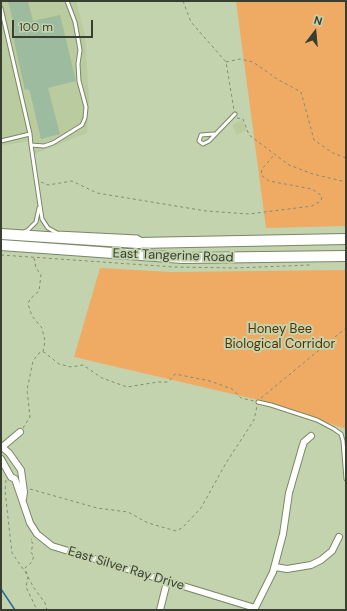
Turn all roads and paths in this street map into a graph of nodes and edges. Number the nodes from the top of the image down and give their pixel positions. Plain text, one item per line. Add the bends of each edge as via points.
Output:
1 (66, 1) edge
2 (183, 1) edge
3 (1, 8) edge
4 (226, 62) junction
5 (235, 114) junction
6 (30, 134) junction
7 (214, 134) junction
8 (1, 141) edge
9 (31, 145) junction
10 (274, 155) junction
11 (346, 158) edge
12 (36, 181) junction
13 (346, 182) edge
14 (39, 204) junction
15 (1, 234) edge
16 (14, 235) junction
17 (346, 239) edge
18 (147, 243) junction
19 (1, 245) edge
20 (346, 256) edge
21 (34, 257) dead end
22 (346, 328) edge
23 (43, 352) junction
24 (258, 402) junction
25 (20, 432) joint
26 (312, 436) dead end
27 (2, 448) edge
28 (1, 458) edge
29 (10, 475) junction
30 (346, 479) edge
31 (24, 487) junction
32 (23, 499) junction
33 (38, 535) junction
34 (339, 537) dead end
35 (275, 567) junction
36 (28, 576) junction
37 (168, 582) junction
38 (254, 609) edge
39 (36, 610) edge
40 (47, 610) edge
41 (160, 610) edge

1 - 9 lane via 75,22 80,50 79,81 86,107 85,118 76,131 53,143
2 - 4 path via 191,22
3 - 6 lane
4 - 5 path
4 - 11 path via 240,59 253,62 301,92 314,140
5 - 7 lane
5 - 10 path via 236,118 243,119 249,135
6 - 8 lane
6 - 9 lane
7 - 7 lane via 203,144 199,141 201,135
9 - 12 lane
10 - 12 path via 262,169 261,175 269,181 312,189 322,196 321,201 312,206 249,214 206,211 97,193 72,181 48,185
10 - 13 path via 289,165 307,172
12 - 14 lane
14 - 16 lane via 36,222 28,230
14 - 18 lane via 42,219 48,228 57,233 137,237
15 - 16 main road, East Tangerine Road
16 - 18 main road, East Tangerine Road
17 - 18 main road, East Tangerine Road
19 - 20 main road, East Tangerine Road via 183,258
21 - 23 path via 36,268 41,275 39,291 28,304 32,316 42,328 45,341
22 - 24 path via 299,368 263,394
23 - 24 path via 59,364 71,367 83,365 102,378 127,387 168,382 175,374 210,381 232,389 241,398
23 - 25 path via 33,361 27,390 30,417
24 - 30 lane via 317,420 341,434
24 - 31 path via 254,420 201,508 176,531 148,523 128,512 97,508
25 - 27 street
26 - 35 street via 304,442 291,485
27 - 31 street, East Silver Ray Drive via 9,453 21,470
28 - 29 street, East Silver Ray Drive
29 - 32 street, East Silver Ray Drive via 15,479 18,492
29 - 36 path via 5,482 5,491 12,553
31 - 32 street, East Silver Ray Drive
32 - 33 street, East Silver Ray Drive via 30,523
33 - 36 path via 30,541 33,543 31,553 34,555 25,570
33 - 37 street, East Silver Ray Drive via 57,549
34 - 35 street via 332,551 311,565 287,569
35 - 38 street
36 - 39 path via 26,587
36 - 40 path via 46,603
37 - 38 street, East Silver Ray Drive
37 - 41 street

